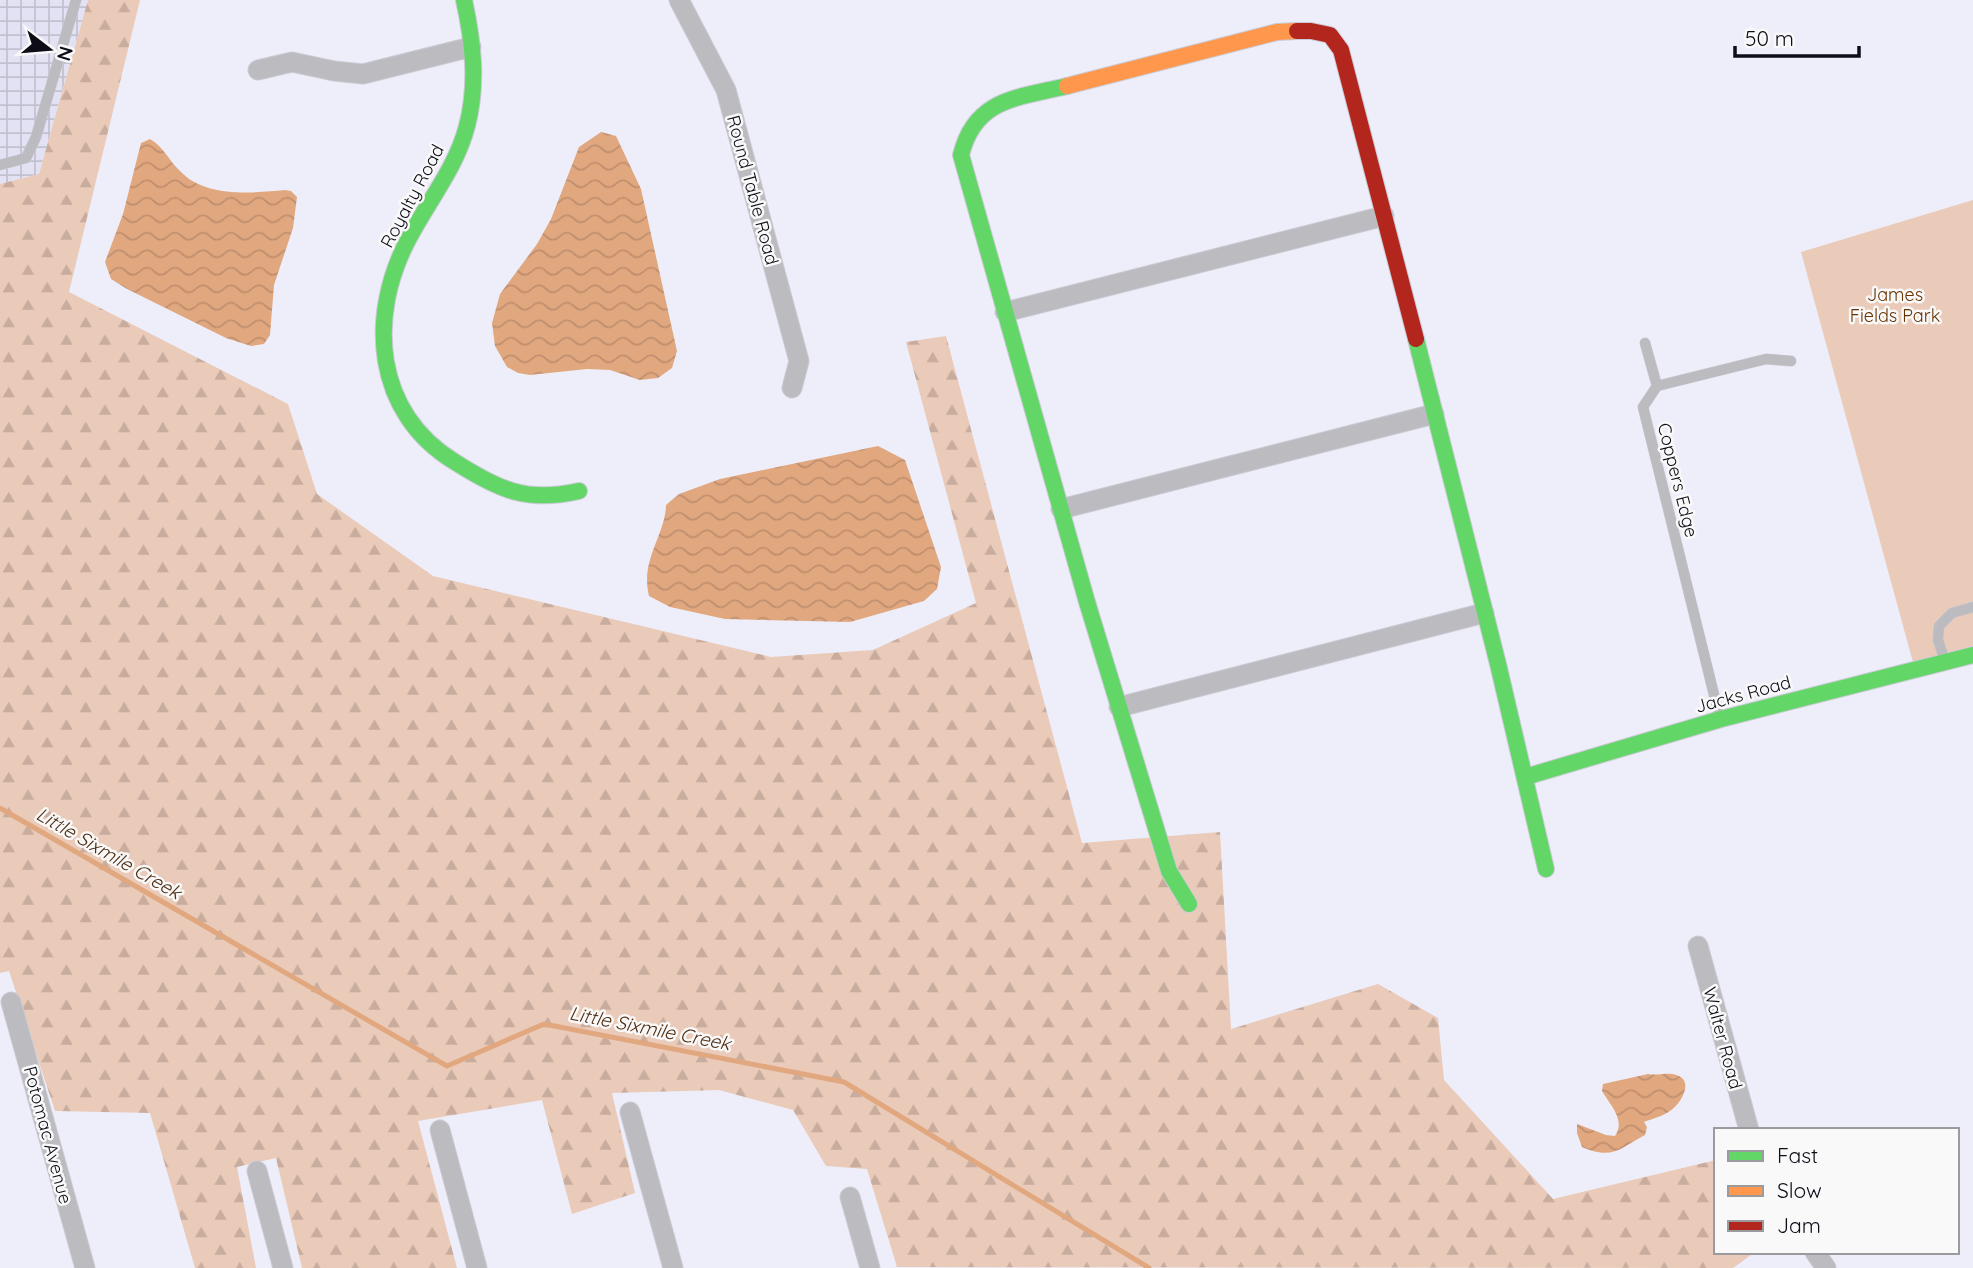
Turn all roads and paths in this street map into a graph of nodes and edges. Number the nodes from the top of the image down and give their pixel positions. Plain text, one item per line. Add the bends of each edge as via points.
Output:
1 (76, 0) edge
2 (464, 0) edge
3 (679, 0) edge
4 (471, 47) junction
5 (258, 71) dead end
6 (0, 165) edge
7 (1384, 216) junction
8 (1005, 312) junction
9 (1645, 343) dead end
10 (1791, 361) dead end
11 (1657, 386) junction
12 (792, 388) dead end
13 (1434, 414) junction
14 (579, 491) dead end
15 (1061, 509) junction
16 (1973, 607) edge
17 (1484, 613) junction
18 (1973, 655) edge
19 (1945, 662) junction
20 (1119, 707) junction
21 (1721, 719) junction
22 (1525, 777) junction
23 (1546, 869) dead end
24 (1189, 904) dead end
25 (1698, 946) dead end
26 (11, 1002) dead end
27 (630, 1112) dead end
28 (1748, 1128) edge
29 (440, 1130) dead end
30 (257, 1171) dead end
31 (850, 1197) dead end
32 (85, 1268) edge
33 (284, 1268) edge
34 (477, 1268) edge
35 (673, 1268) edge
36 (870, 1268) edge

1 - 6 lane via 31,148 26,158
2 - 4 street, Royalty Road
3 - 12 street, Round Table Road via 726,90 799,361
4 - 5 street via 363,74 292,62
4 - 14 street, Royalty Road via 473,93 457,158 406,245 386,303 382,342 387,370 413,425 449,460 514,492 548,497
7 - 8 street
7 - 8 street via 1341,50 1330,35 1311,30 1277,32 995,104 975,118 961,155
7 - 13 street
8 - 15 street
9 - 11 lane
10 - 11 lane via 1766,359
11 - 21 lane, Coppers Edge via 1643,407
13 - 15 street
13 - 17 street
15 - 20 street
16 - 19 lane via 1952,613 1939,626
17 - 20 street
17 - 22 street
18 - 19 street, Jacks Road
19 - 21 street, Jacks Road
20 - 24 street via 1169,871
21 - 22 street, Jacks Road
22 - 23 street
25 - 28 street, Walter Road
26 - 32 street, Potomac Avenue
27 - 35 street
29 - 34 street
30 - 33 street
31 - 36 street

